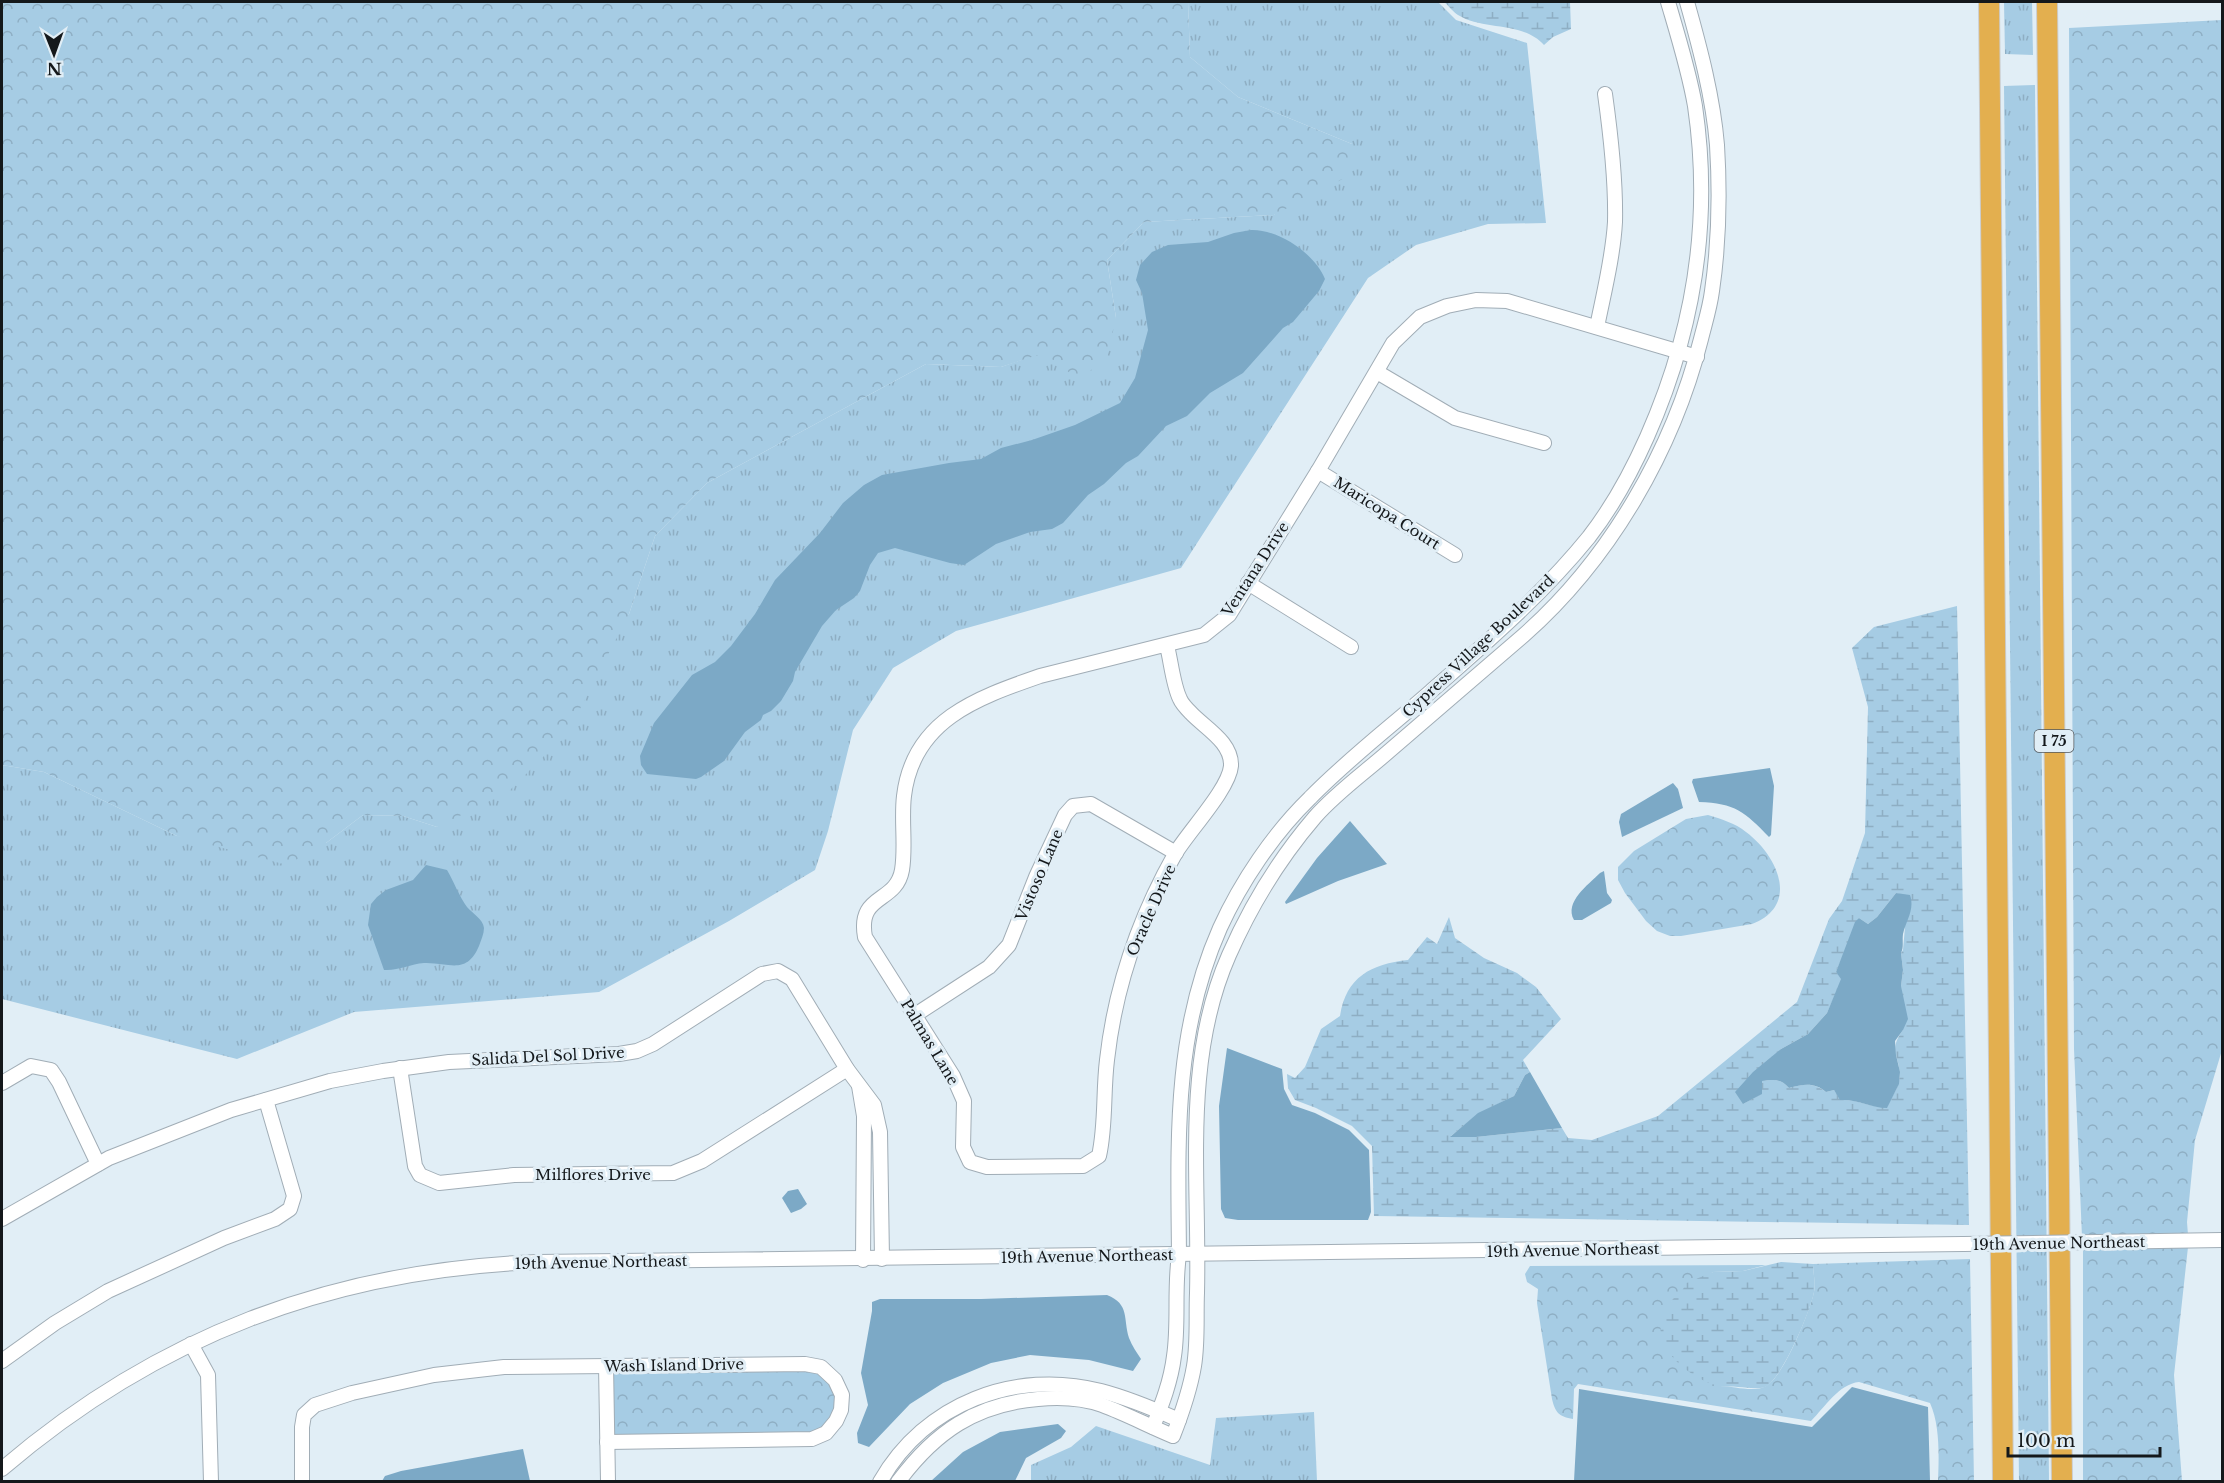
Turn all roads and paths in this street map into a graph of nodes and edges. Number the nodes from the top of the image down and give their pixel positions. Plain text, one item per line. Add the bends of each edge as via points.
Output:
1 (1668, 2) edge
2 (1687, 2) edge
3 (1989, 2) edge
4 (2047, 2) edge
5 (1605, 94) dead end
6 (1597, 327) junction
7 (1680, 351) junction
8 (1697, 357) junction
9 (1377, 372) junction
10 (1544, 443) dead end
11 (1318, 471) junction
12 (1455, 555) dead end
13 (1248, 583) junction
14 (1167, 645) junction
15 (1351, 647) dead end
16 (1176, 853) junction
17 (862, 923) joint
18 (915, 1016) junction
19 (400, 1068) junction
20 (848, 1069) junction
21 (2, 1083) edge
22 (859, 1084) junction
23 (266, 1100) junction
24 (98, 1164) junction
25 (1048, 1166) joint
26 (863, 1171) junction
27 (880, 1171) junction
28 (880, 1190) junction
29 (864, 1191) junction
30 (2, 1219) edge
31 (2223, 1240) edge
32 (1198, 1254) junction
33 (1179, 1255) junction
34 (882, 1259) junction
35 (863, 1260) junction
36 (191, 1344) junction
37 (2, 1361) edge
38 (606, 1365) junction
39 (1159, 1411) junction
40 (1179, 1420) junction
41 (1153, 1427) junction
42 (607, 1442) junction
43 (2, 1467) edge
44 (211, 1482) edge
45 (302, 1482) edge
46 (608, 1482) edge
47 (880, 1482) edge
48 (898, 1482) edge
49 (2003, 1482) edge
50 (2062, 1482) edge

1 - 7 street, Cypress Village Boulevard via 1694,105 1701,168 1695,274
2 - 8 street, Cypress Village Boulevard via 1702,57 1716,140 1719,205 1712,294
3 - 49 highway
4 - 50 highway, I 75
5 - 6 street via 1614,160 1615,224
6 - 7 street, Ventana Drive
6 - 9 street, Ventana Drive via 1507,301 1476,300 1446,306 1420,317 1393,343
7 - 8 street, Ventana Drive
7 - 33 street, Cypress Village Boulevard via 1658,413 1626,482 1590,535 1542,591 1306,801 1268,847 1239,892 1209,956 1186,1040 1178,1120
8 - 32 street, Cypress Village Boulevard via 1677,413 1645,481 1573,586 1527,632 1317,815 1268,879 1246,917 1214,999 1198,1081
9 - 10 street via 1455,418
9 - 11 street, Ventana Drive
11 - 12 street, Maricopa Court
11 - 13 street, Ventana Drive
13 - 14 street, Ventana Drive via 1229,615 1204,635
13 - 15 street
14 - 16 street, Oracle Drive via 1180,699 1221,741 1229,752 1231,767 1225,783
14 - 17 street, Ventana Drive via 1018,683 953,713 932,731 918,748 904,795 902,871 892,890 868,908
16 - 18 street, Vistoso Lane via 1091,804 1073,806 1036,877 1010,945 989,967
16 - 25 street, Oracle Drive via 1134,939 1118,996 1107,1060 1099,1156 1083,1166
17 - 18 street, Palmas Lane via 864,937
18 - 25 street, Palmas Lane via 964,1101 963,1147 970,1162 987,1167
19 - 20 street, Salida Del Sol Drive via 496,1058 596,1057 637,1051 762,974 778,971 792,979
19 - 20 street, Milflores Drive via 415,1166 420,1175 439,1183 514,1175 673,1173 702,1161
19 - 23 street, Salida Del Sol Drive via 330,1081
20 - 22 street, Salida Del Sol Drive
21 - 24 street via 31,1066 51,1070
22 - 26 street, Salida Del Sol Drive via 864,1116
22 - 27 street, Salida Del Sol Drive via 874,1105 880,1131
23 - 24 street, Salida Del Sol Drive via 231,1110
23 - 37 street via 294,1196 290,1209 108,1291
24 - 30 street, Salida Del Sol Drive
26 - 27 street
26 - 29 street, Salida Del Sol Drive
27 - 28 street, Salida Del Sol Drive
28 - 29 street
28 - 34 street, Salida Del Sol Drive via 888,1206 880,1220
29 - 35 street, Salida Del Sol Drive
31 - 32 street, 19th Avenue Northeast, bridge
32 - 33 street, 19th Avenue Northeast
32 - 40 street, Cypress Village Boulevard via 1195,1360
33 - 34 street, 19th Avenue Northeast
33 - 39 street, Cypress Village Boulevard via 1175,1355
34 - 35 street, 19th Avenue Northeast
35 - 36 street, 19th Avenue Northeast via 537,1262 448,1268 315,1296
36 - 43 street, 19th Avenue Northeast via 143,1369 41,1435
36 - 44 street via 208,1376
38 - 42 street
38 - 42 street, Wash Island Drive via 805,1364 821,1367 842,1395 836,1421 826,1433 812,1439
38 - 45 street, Wash Island Drive via 504,1367 434,1375 315,1405 304,1414
39 - 40 street
39 - 41 street, Cypress Village Boulevard
39 - 47 street via 1077,1386 1051,1383 1004,1389 970,1400 932,1422 896,1457
40 - 41 street, Cypress Village Boulevard via 1173,1436
41 - 48 street via 1100,1404 1074,1399 1014,1401 959,1422 911,1463
42 - 46 street

